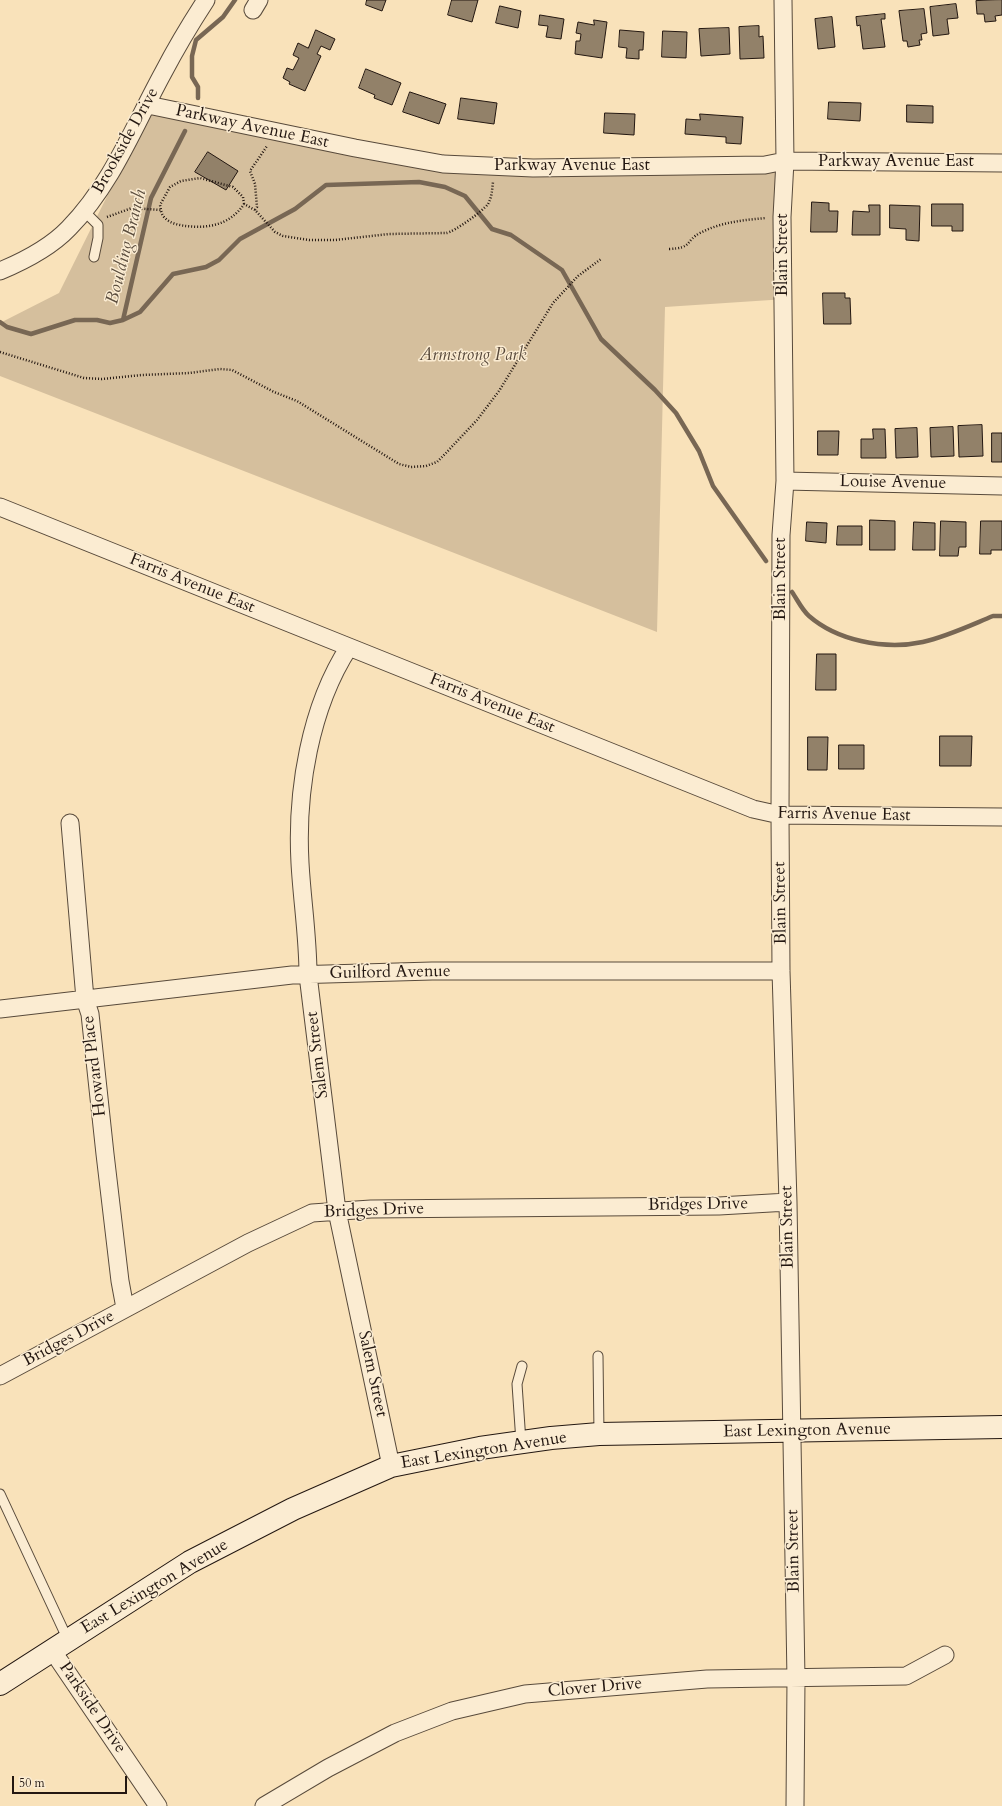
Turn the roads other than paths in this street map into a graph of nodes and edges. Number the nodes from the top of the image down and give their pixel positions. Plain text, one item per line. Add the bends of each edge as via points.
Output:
1 (206, 0) edge
2 (783, 0) edge
3 (148, 105) junction
4 (785, 161) junction
5 (1002, 163) edge
6 (84, 211) junction
7 (94, 257) dead end
8 (0, 271) edge
9 (785, 481) junction
10 (1002, 486) edge
11 (0, 507) edge
12 (349, 646) junction
13 (780, 816) junction
14 (1002, 817) edge
15 (70, 823) dead end
16 (781, 971) junction
17 (308, 975) junction
18 (84, 999) junction
19 (0, 1009) edge
20 (788, 1202) junction
21 (337, 1211) junction
22 (125, 1308) junction
23 (598, 1356) dead end
24 (522, 1366) dead end
25 (0, 1376) edge
26 (1002, 1427) edge
27 (791, 1431) junction
28 (599, 1434) junction
29 (521, 1442) junction
30 (391, 1466) junction
31 (0, 1496) edge
32 (60, 1645) junction
33 (945, 1655) dead end
34 (796, 1679) junction
35 (0, 1684) edge
36 (158, 1806) edge
37 (264, 1806) edge
38 (795, 1806) edge

1 - 3 street, Brookside Drive via 163,73
2 - 4 street, Blain Street
3 - 4 street, Parkway Avenue East via 443,164 533,168 765,165
3 - 6 street, Brookside Drive via 120,159
4 - 5 street, Parkway Avenue East
4 - 9 street, Blain Street via 782,217
6 - 7 lane via 98,225
6 - 8 street, Brookside Drive via 68,229 34,256
9 - 10 street, Louise Avenue
9 - 13 street, Blain Street via 780,535
11 - 12 street, Farris Avenue East
12 - 13 street, Farris Avenue East via 753,809
12 - 17 street, Salem Street via 340,660 317,714 301,792 300,862 308,945
13 - 14 street, Farris Avenue East
13 - 16 street, Blain Street
15 - 18 street, Howard Place
16 - 17 street, Guilford Avenue via 432,971
16 - 20 street, Blain Street
17 - 18 street, Guilford Avenue
17 - 21 street, Salem Street
18 - 19 street, Guilford Avenue
18 - 22 street, Howard Place via 90,1014 104,1154
20 - 21 street, Bridges Drive via 719,1206
20 - 27 street, Blain Street
21 - 22 street, Bridges Drive via 312,1213 248,1243
21 - 30 street, Salem Street
22 - 25 street, Bridges Drive
23 - 28 lane
24 - 29 lane via 517,1384
26 - 27 main road, East Lexington Avenue
27 - 28 main road, East Lexington Avenue
27 - 34 street, Blain Street
28 - 29 main road, East Lexington Avenue
29 - 30 main road, East Lexington Avenue
30 - 32 main road, East Lexington Avenue via 294,1508 190,1562
31 - 32 lane
32 - 35 main road, East Lexington Avenue
32 - 36 street, Parkside Drive
33 - 34 street, Clover Drive via 906,1676
34 - 37 street, Clover Drive via 707,1679 525,1694 452,1711 395,1733 328,1768
34 - 38 street, Blain Street

